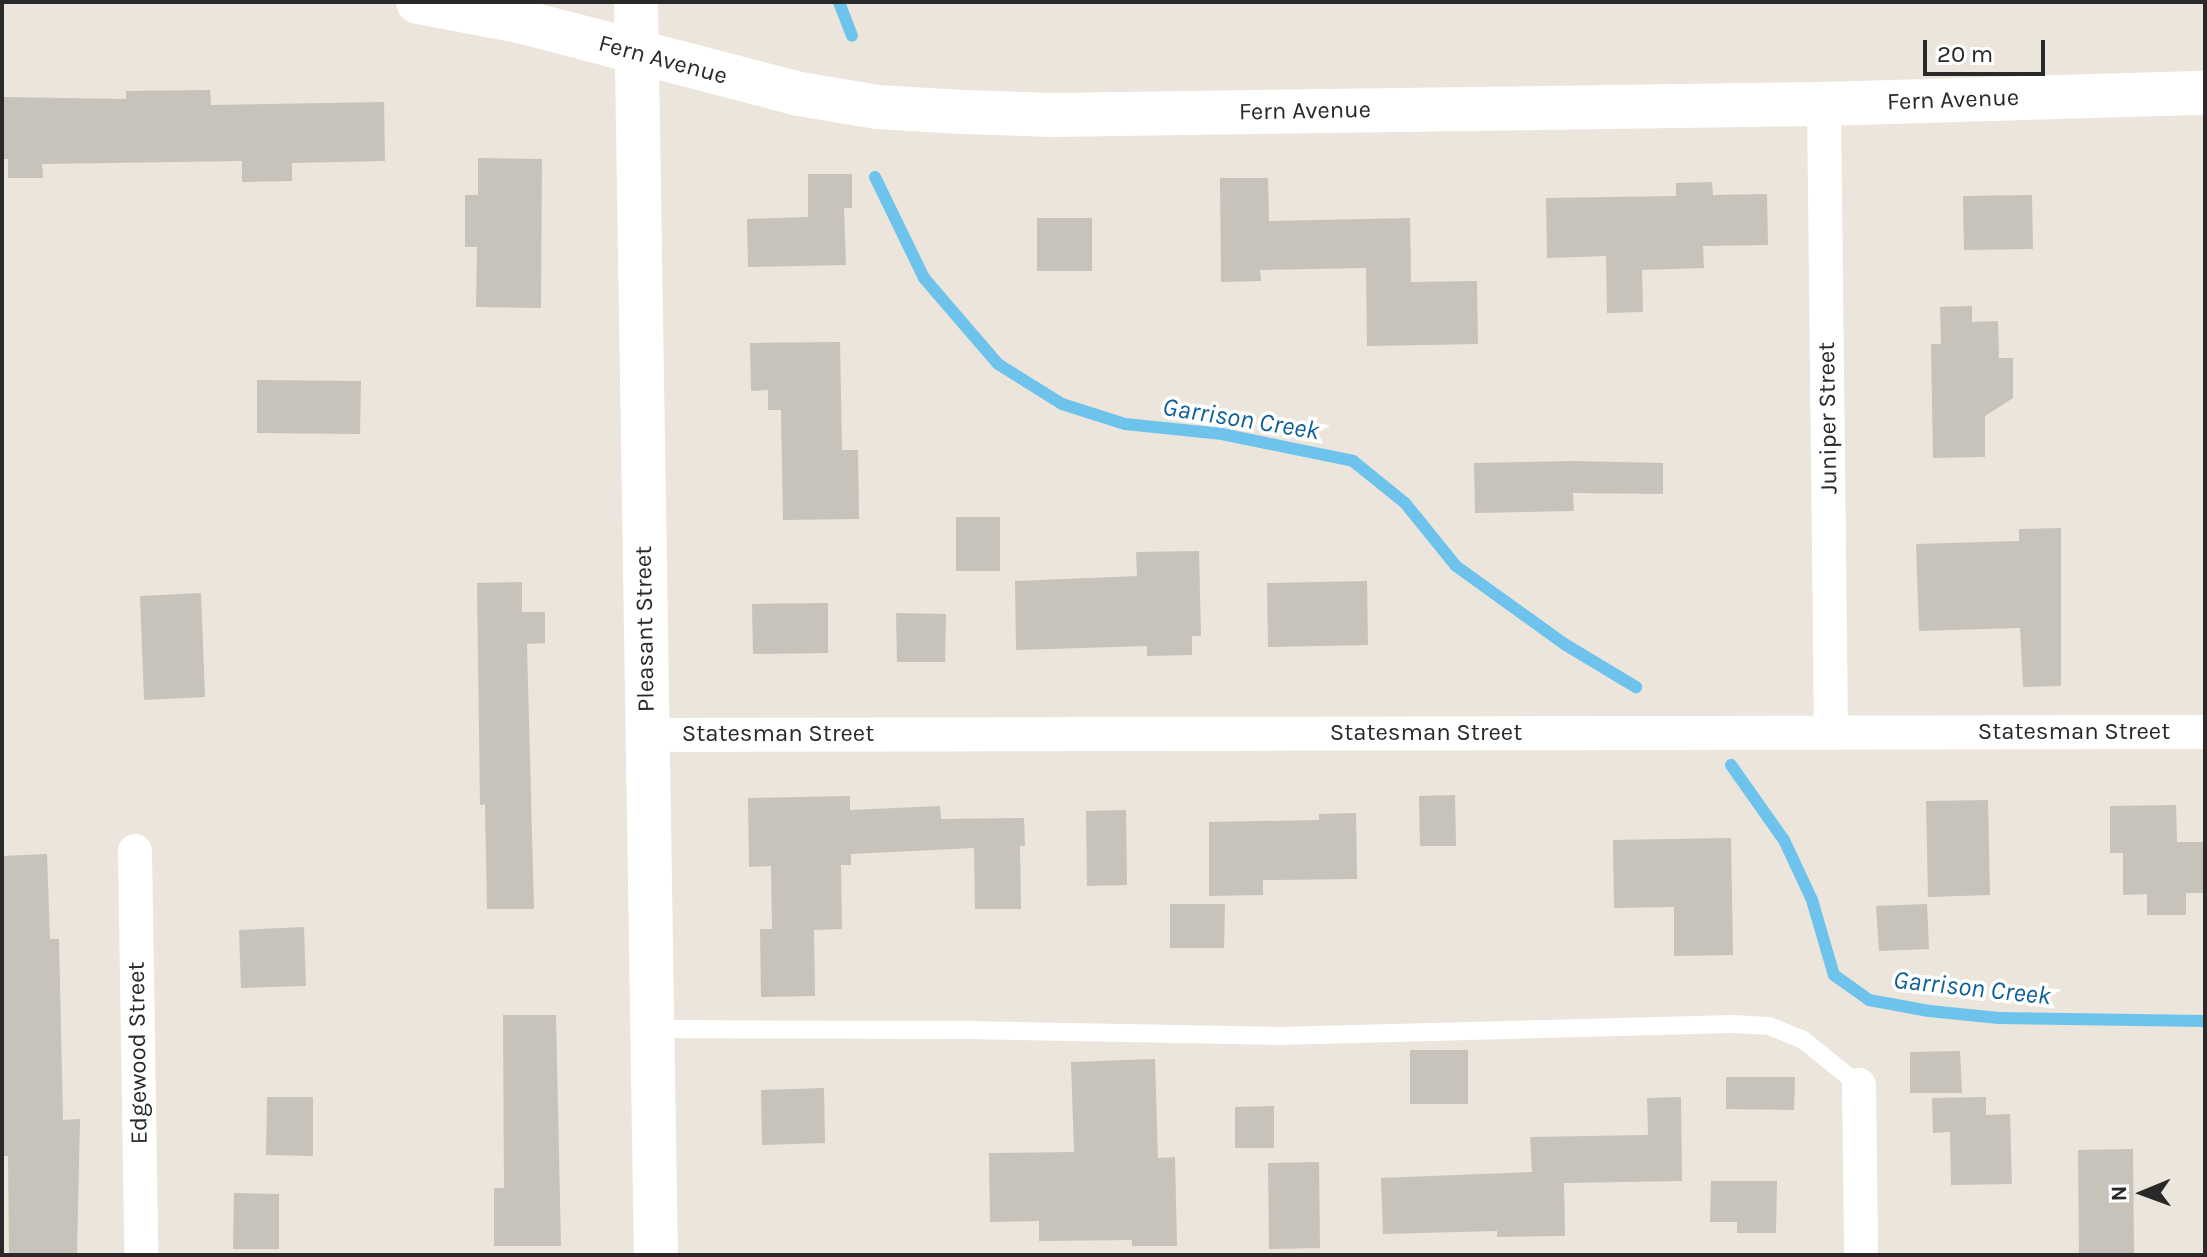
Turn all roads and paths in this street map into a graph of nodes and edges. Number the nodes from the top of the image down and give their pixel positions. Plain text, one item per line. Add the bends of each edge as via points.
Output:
1 (418, 2) edge
2 (636, 2) edge
3 (637, 53) junction
4 (2205, 93) edge
5 (1824, 104) junction
6 (2205, 732) edge
7 (1831, 733) junction
8 (647, 735) junction
9 (135, 851) dead end
10 (652, 1029) junction
11 (1859, 1085) joint
12 (141, 1255) edge
13 (656, 1255) edge
14 (1861, 1255) edge

1 - 3 main road, Fern Avenue via 519,21
2 - 3 main road, Pleasant Street
3 - 5 main road, Fern Avenue via 800,94 877,107 962,112
3 - 8 main road, Pleasant Street
4 - 5 main road, Fern Avenue
5 - 7 street, Juniper Street
6 - 7 street, Statesman Street
7 - 8 street, Statesman Street
8 - 10 main road, Pleasant Street
9 - 12 street, Edgewood Street
10 - 11 lane via 1278,1036 1733,1024 1769,1026 1802,1039
10 - 13 main road, Pleasant Street
11 - 14 street

